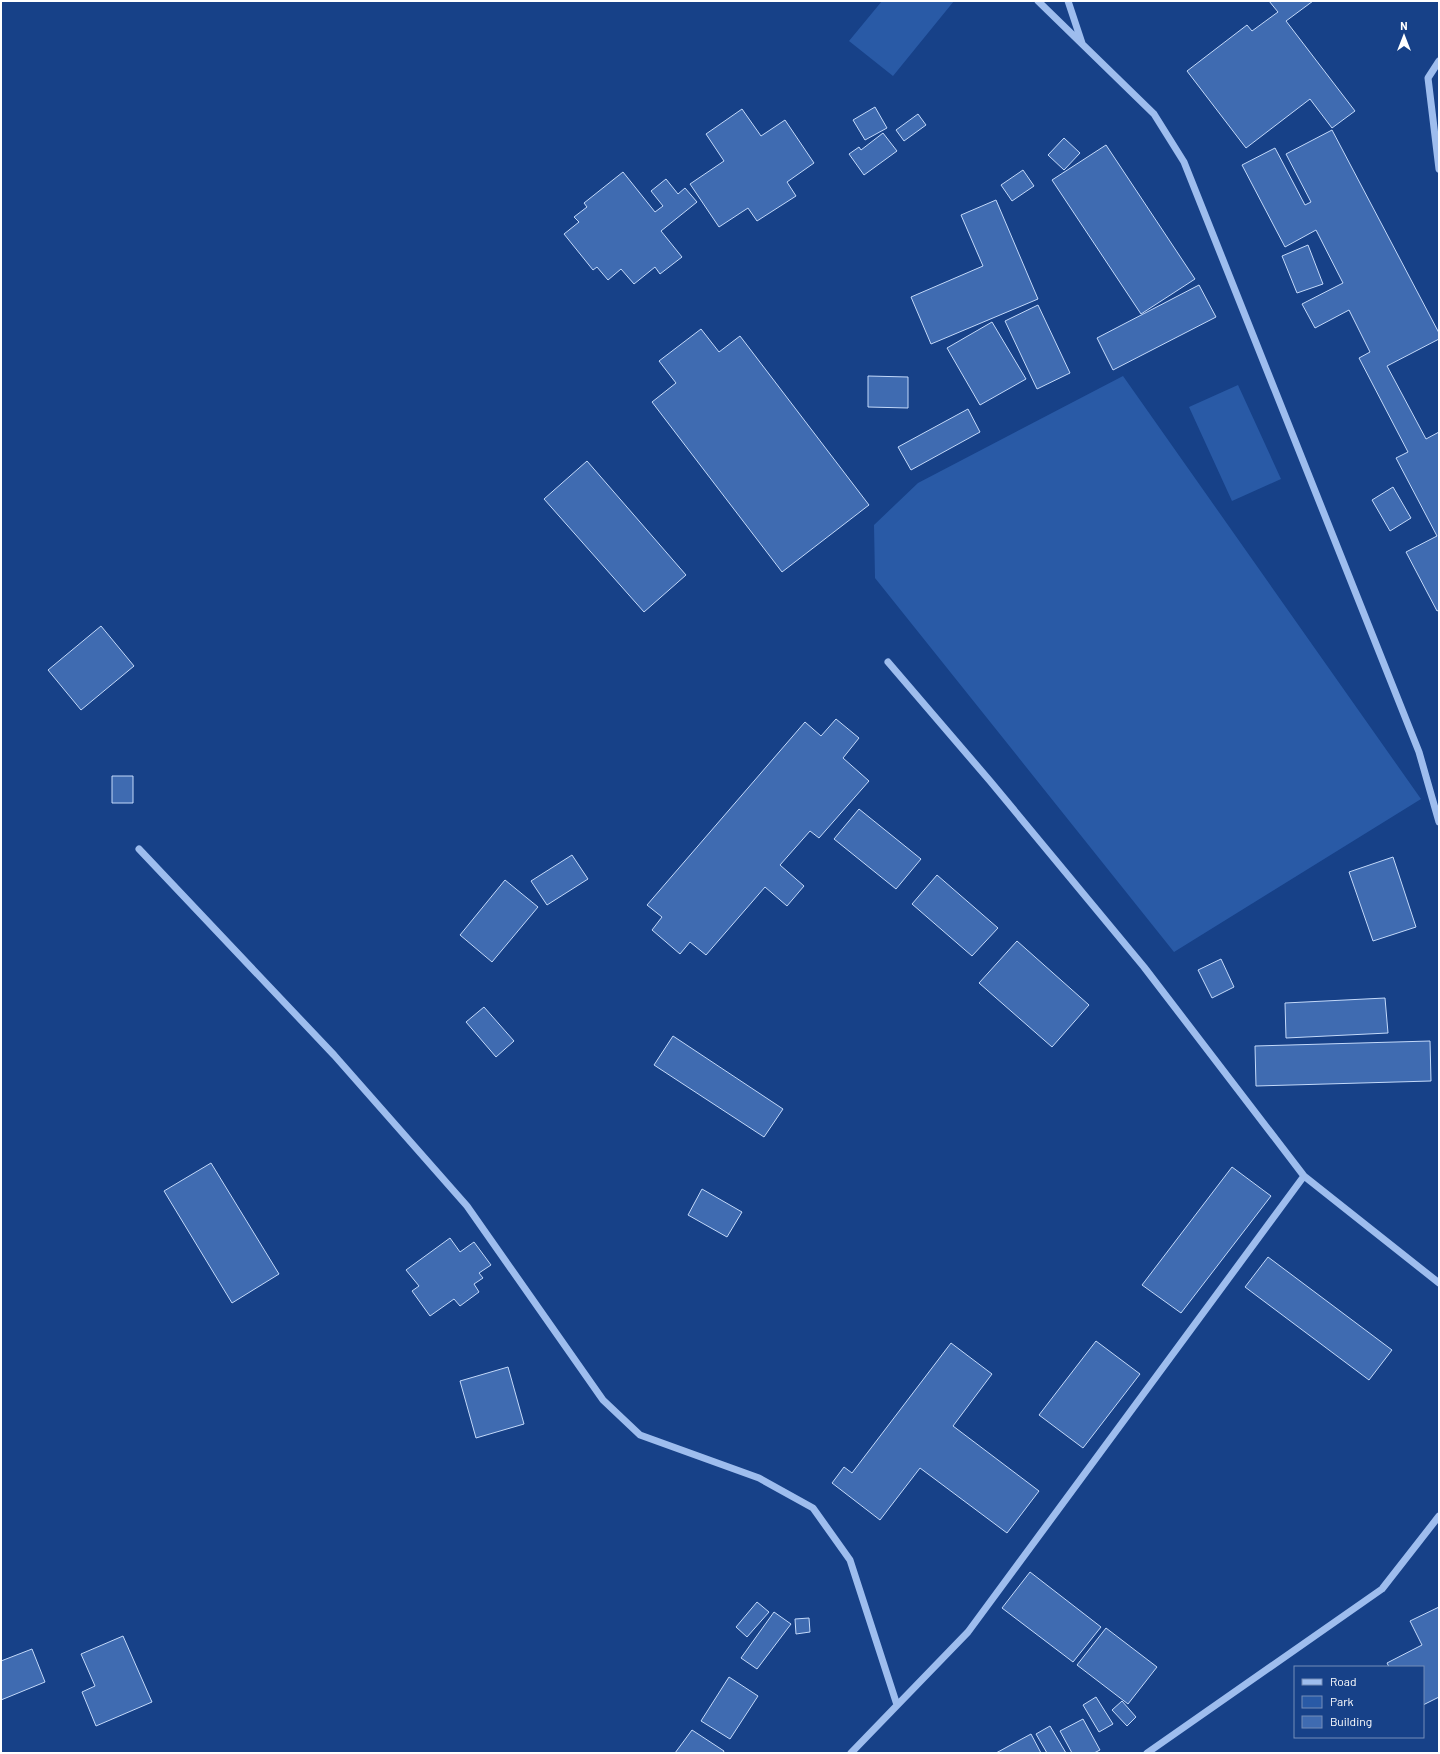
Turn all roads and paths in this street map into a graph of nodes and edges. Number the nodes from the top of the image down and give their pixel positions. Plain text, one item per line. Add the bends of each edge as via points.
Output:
1 (1038, 1) edge
2 (1068, 1) edge
3 (1083, 45) junction
4 (1439, 61) edge
5 (1439, 169) edge
6 (888, 662) dead end
7 (1439, 822) edge
8 (139, 849) dead end
9 (1304, 1176) junction
10 (1439, 1283) edge
11 (1439, 1516) edge
12 (897, 1705) junction
13 (851, 1753) edge
14 (1146, 1753) edge

1 - 3 street
2 - 3 street
3 - 7 street via 1154,114 1184,162 1419,752
4 - 5 street via 1428,78
6 - 9 street via 990,780 1144,967
8 - 12 street via 334,1056 467,1206 603,1400 640,1435 759,1478 813,1508 850,1560
9 - 10 street
9 - 12 street via 968,1632
11 - 14 street via 1382,1590
12 - 13 street

